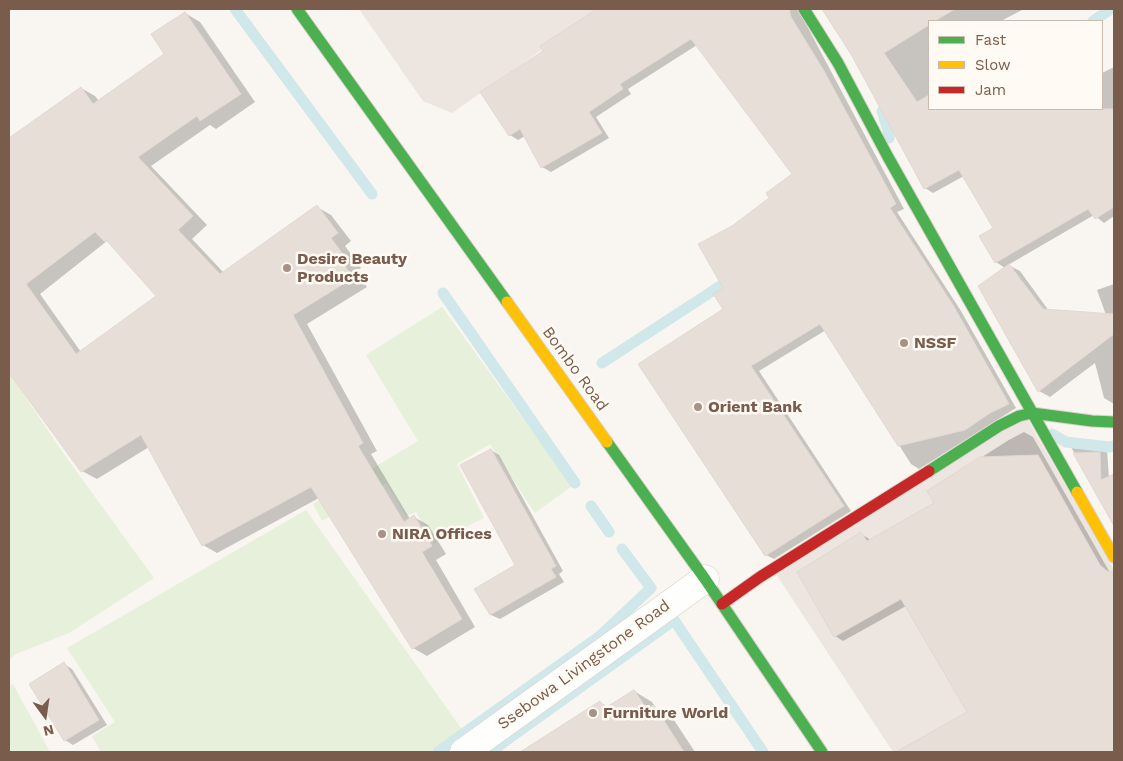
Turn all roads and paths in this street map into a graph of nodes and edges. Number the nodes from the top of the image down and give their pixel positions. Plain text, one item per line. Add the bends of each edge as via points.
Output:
1 (297, 9) edge
2 (804, 9) edge
3 (1032, 413) junction
4 (1114, 422) edge
5 (1114, 557) edge
6 (705, 579) junction
7 (722, 604) junction
8 (464, 752) edge
9 (822, 752) edge

1 - 6 street, Bombo Road
2 - 3 street via 838,63
3 - 4 street
3 - 5 street
3 - 7 street via 999,426
6 - 7 street, Bombo Road
6 - 8 street, Ssebowa Livingstone Road
7 - 9 street, Bombo Road

